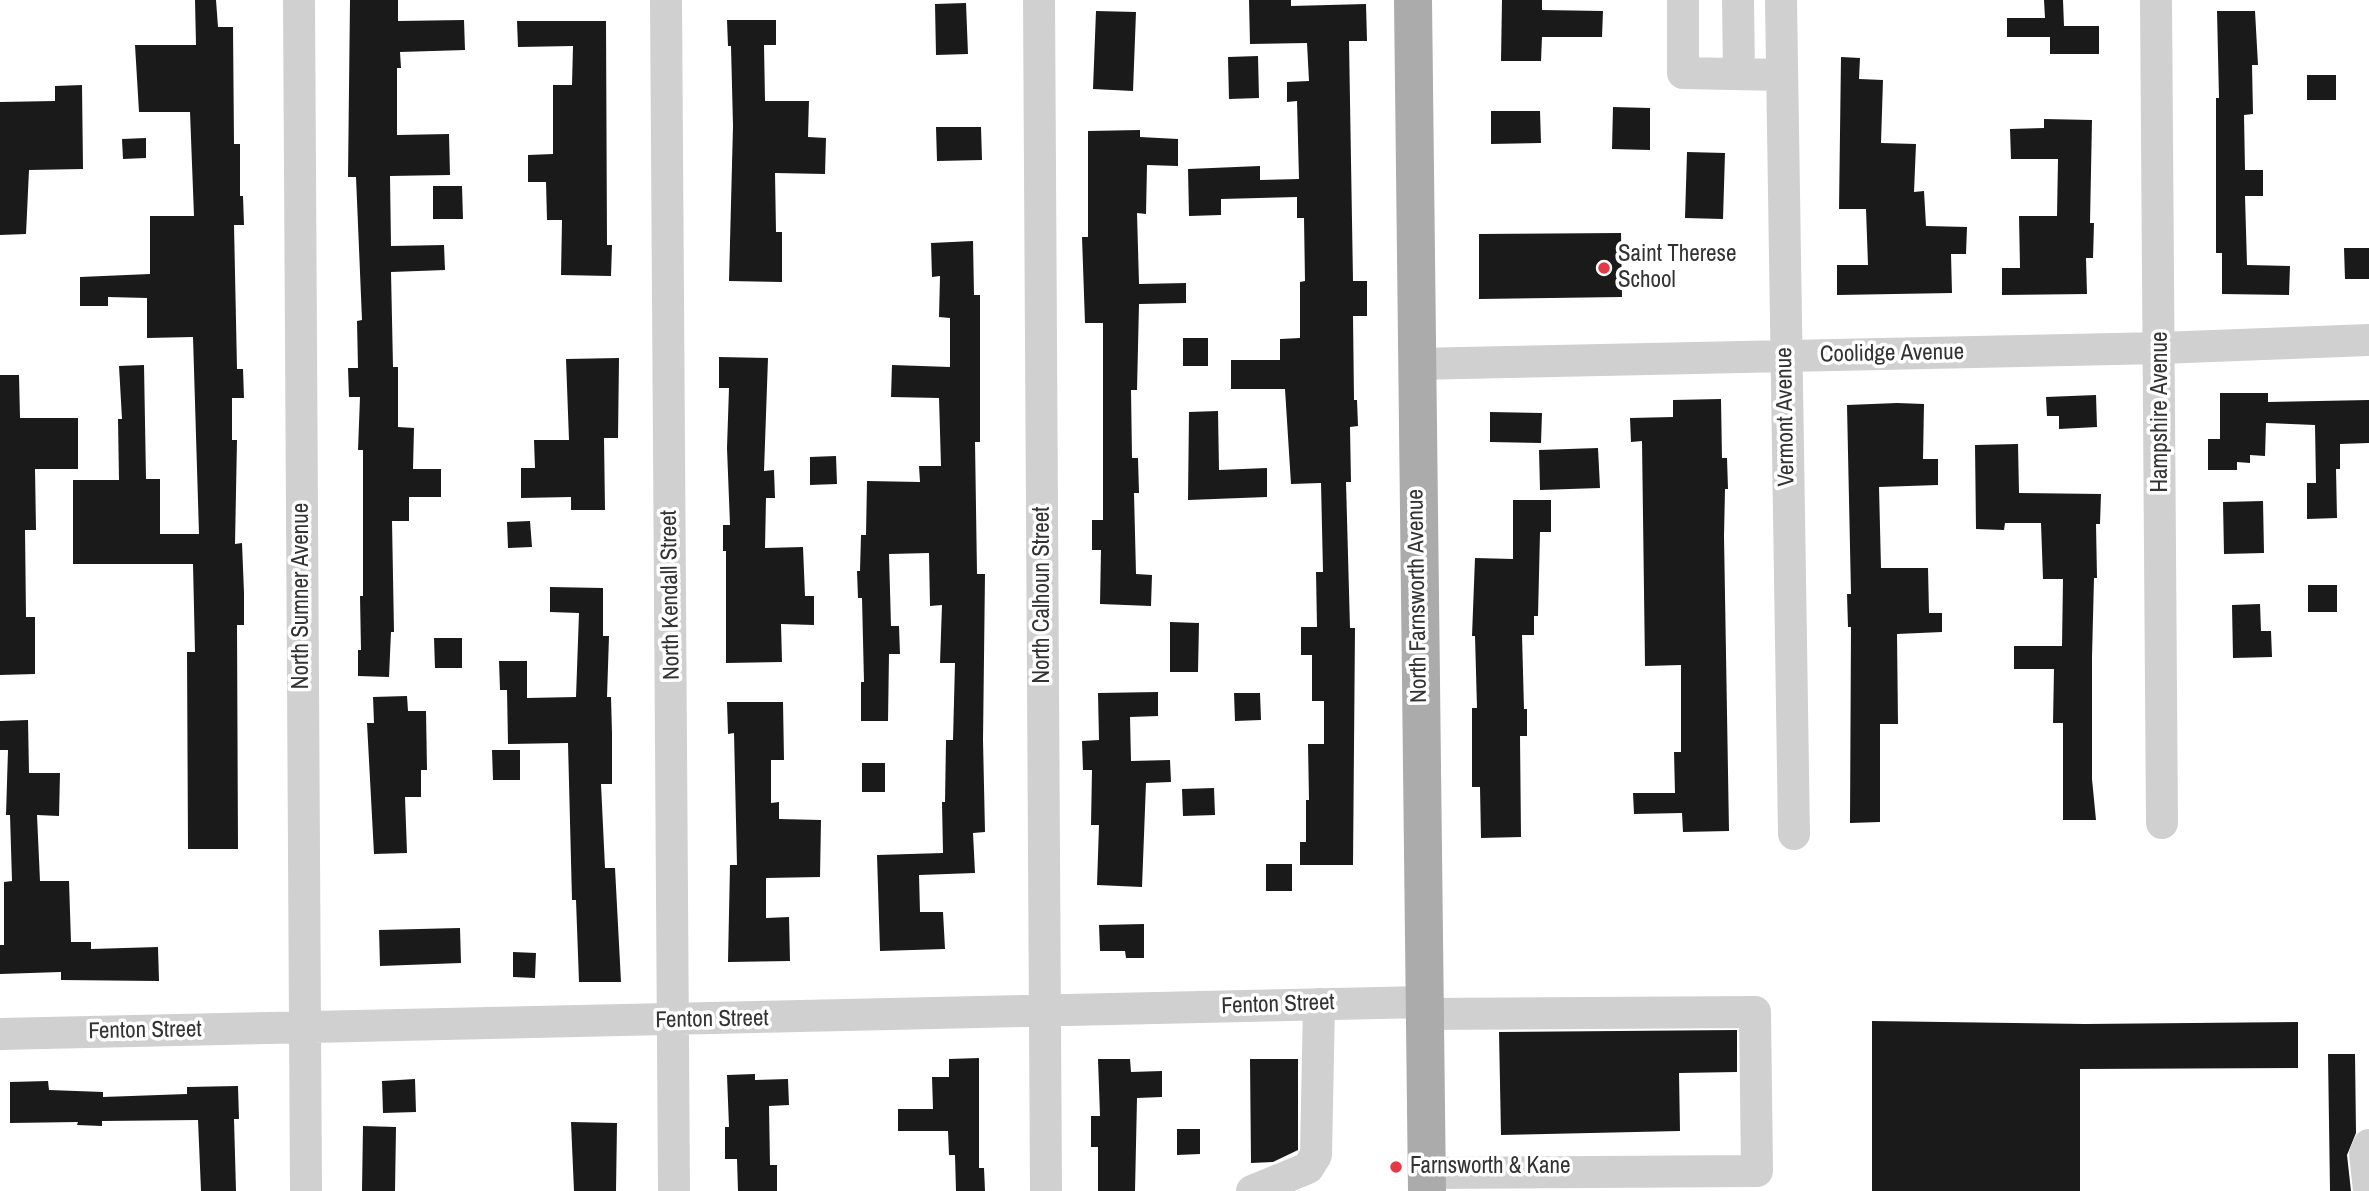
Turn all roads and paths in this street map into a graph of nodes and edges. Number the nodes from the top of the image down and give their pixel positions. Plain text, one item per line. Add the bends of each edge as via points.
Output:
1 (299, 0) edge
2 (666, 0) edge
3 (1039, 0) edge
4 (1413, 0) edge
5 (1683, 0) edge
6 (1738, 0) edge
7 (1781, 0) edge
8 (2156, 0) edge
9 (1739, 74) junction
10 (1782, 75) junction
11 (2369, 340) edge
12 (2161, 348) junction
13 (1785, 356) junction
14 (1415, 364) junction
15 (2162, 823) dead end
16 (1794, 834) dead end
17 (1319, 1004) junction
18 (1423, 1008) junction
19 (1045, 1012) junction
20 (675, 1021) junction
21 (305, 1028) junction
22 (0, 1034) edge
23 (2369, 1145) edge
24 (1427, 1182) edge
25 (2369, 1189) edge
26 (306, 1191) edge
27 (674, 1191) edge
28 (1046, 1191) edge
29 (1252, 1191) edge

1 - 21 street, North Sumner Avenue
2 - 20 street, North Kendall Street
3 - 19 street, North Calhoun Street
4 - 14 main road, North Farnsworth Avenue
5 - 9 street via 1684,73
6 - 9 street
7 - 10 street, Vermont Avenue
8 - 12 street, Hampshire Avenue
9 - 10 street
10 - 13 street, Vermont Avenue
11 - 12 street, Coolidge Avenue
12 - 13 street, Coolidge Avenue
12 - 15 street, Hampshire Avenue
13 - 14 street, Coolidge Avenue
13 - 16 street, Vermont Avenue
14 - 18 main road, North Farnsworth Avenue
17 - 18 street, Fenton Street
17 - 19 street, Fenton Street
17 - 29 street via 1316,1155 1308,1168
18 - 24 main road, North Farnsworth Avenue
18 - 24 street, Fenton Street via 1755,1012 1756,1171
19 - 20 street, Fenton Street
19 - 28 street, North Calhoun Street
20 - 21 street, Fenton Street
20 - 27 street, North Kendall Street
21 - 22 street, Fenton Street
21 - 26 street, North Sumner Avenue
23 - 25 street via 2365,1154

